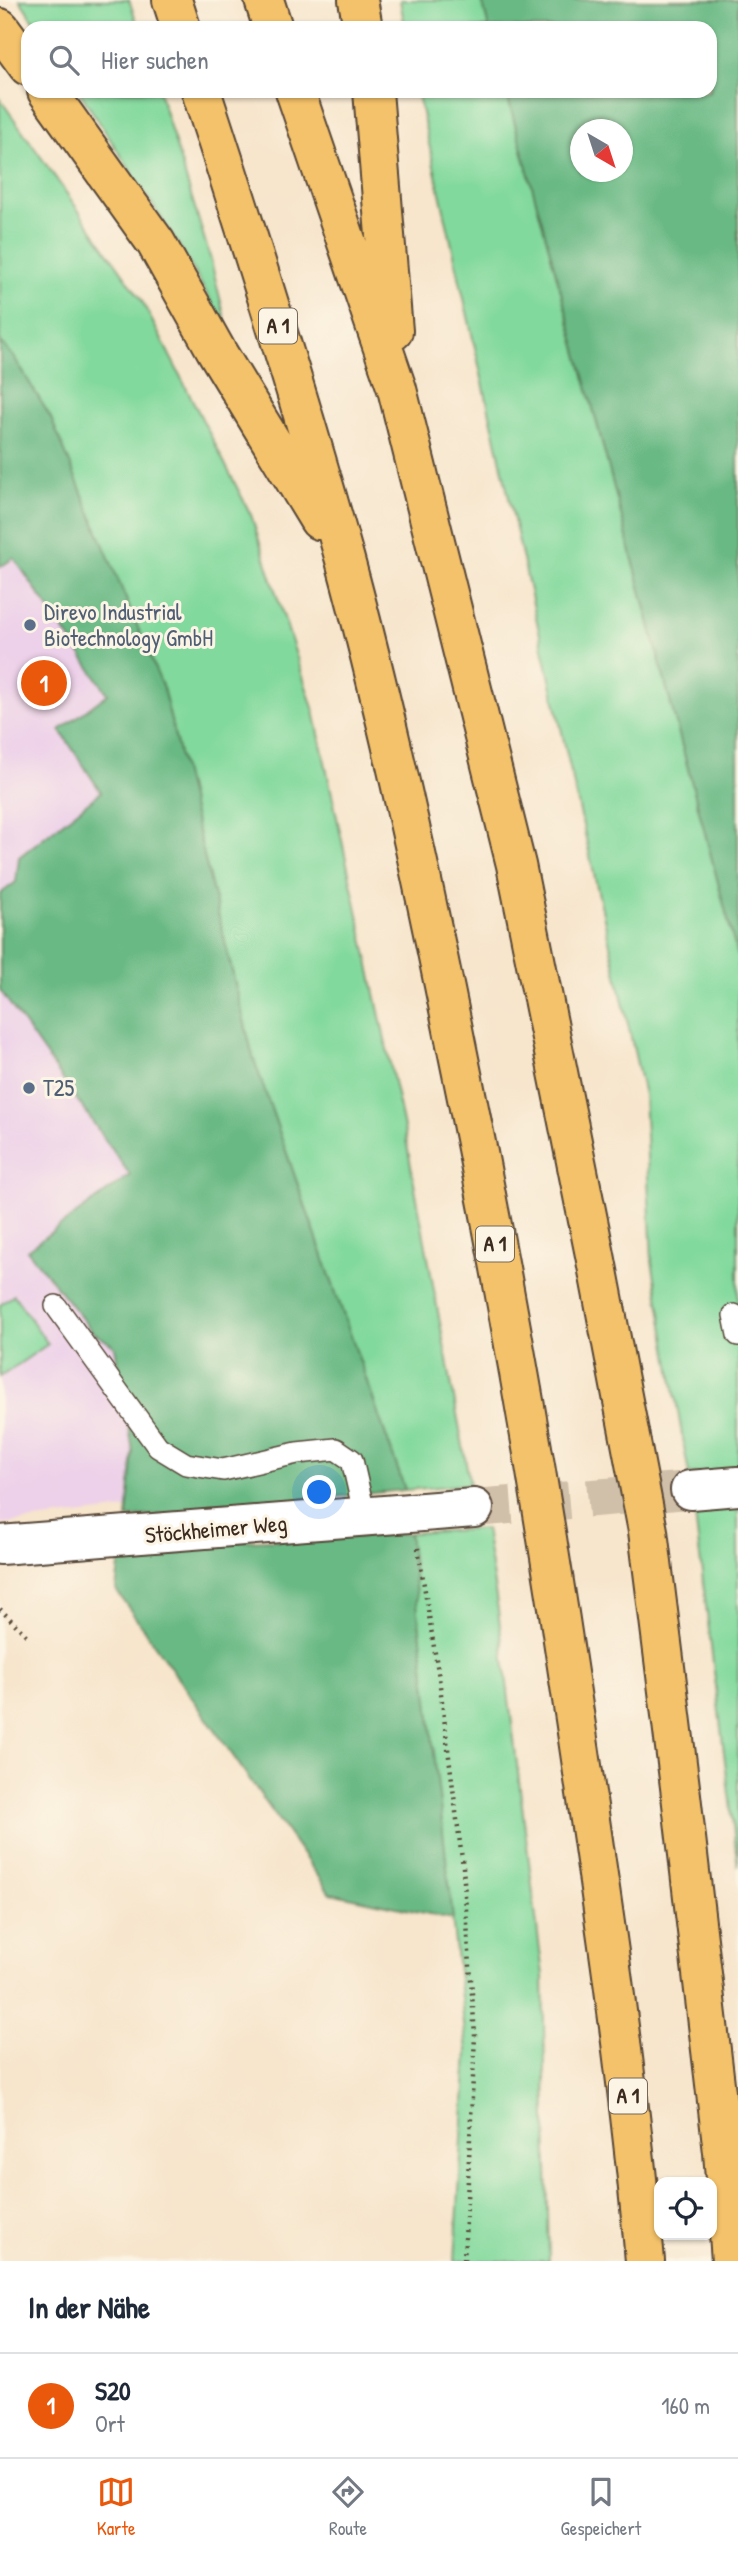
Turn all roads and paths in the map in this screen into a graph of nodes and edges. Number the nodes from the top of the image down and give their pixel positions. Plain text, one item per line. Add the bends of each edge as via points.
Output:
1 (172, 0) edge
2 (264, 0) edge
3 (358, 0) edge
4 (179, 21) edge
5 (271, 21) edge
6 (362, 21) edge
7 (0, 28) edge
8 (21, 56) edge
9 (52, 98) edge
10 (203, 98) edge
11 (297, 98) edge
12 (374, 98) edge
13 (397, 389) junction
14 (346, 564) junction
15 (56, 1306) dead end
16 (738, 1486) edge
17 (690, 1490) tunnel mouth
18 (474, 1508) tunnel mouth
19 (365, 1517) junction
20 (416, 1540) dead end
21 (0, 1545) edge
22 (0, 1609) edge
23 (29, 1639) dead end
24 (464, 2261) edge
25 (645, 2261) edge
26 (731, 2261) edge

1 - 4 highway
2 - 5 highway
3 - 6 highway
7 - 8 highway
9 - 14 highway via 156,243
10 - 14 highway, A 1 via 277,325
11 - 13 highway
12 - 13 highway
13 - 26 highway via 516,865 648,1531 723,2152
14 - 25 highway, A 1 via 417,850 477,1144 547,1529 606,1931
15 - 19 lane via 158,1447 186,1464 223,1470 336,1449 352,1460
16 - 17 street
18 - 19 street, Stöckheimer Weg
19 - 21 street, Stöckheimer Weg
20 - 24 path via 463,1867 475,2036
22 - 23 path

